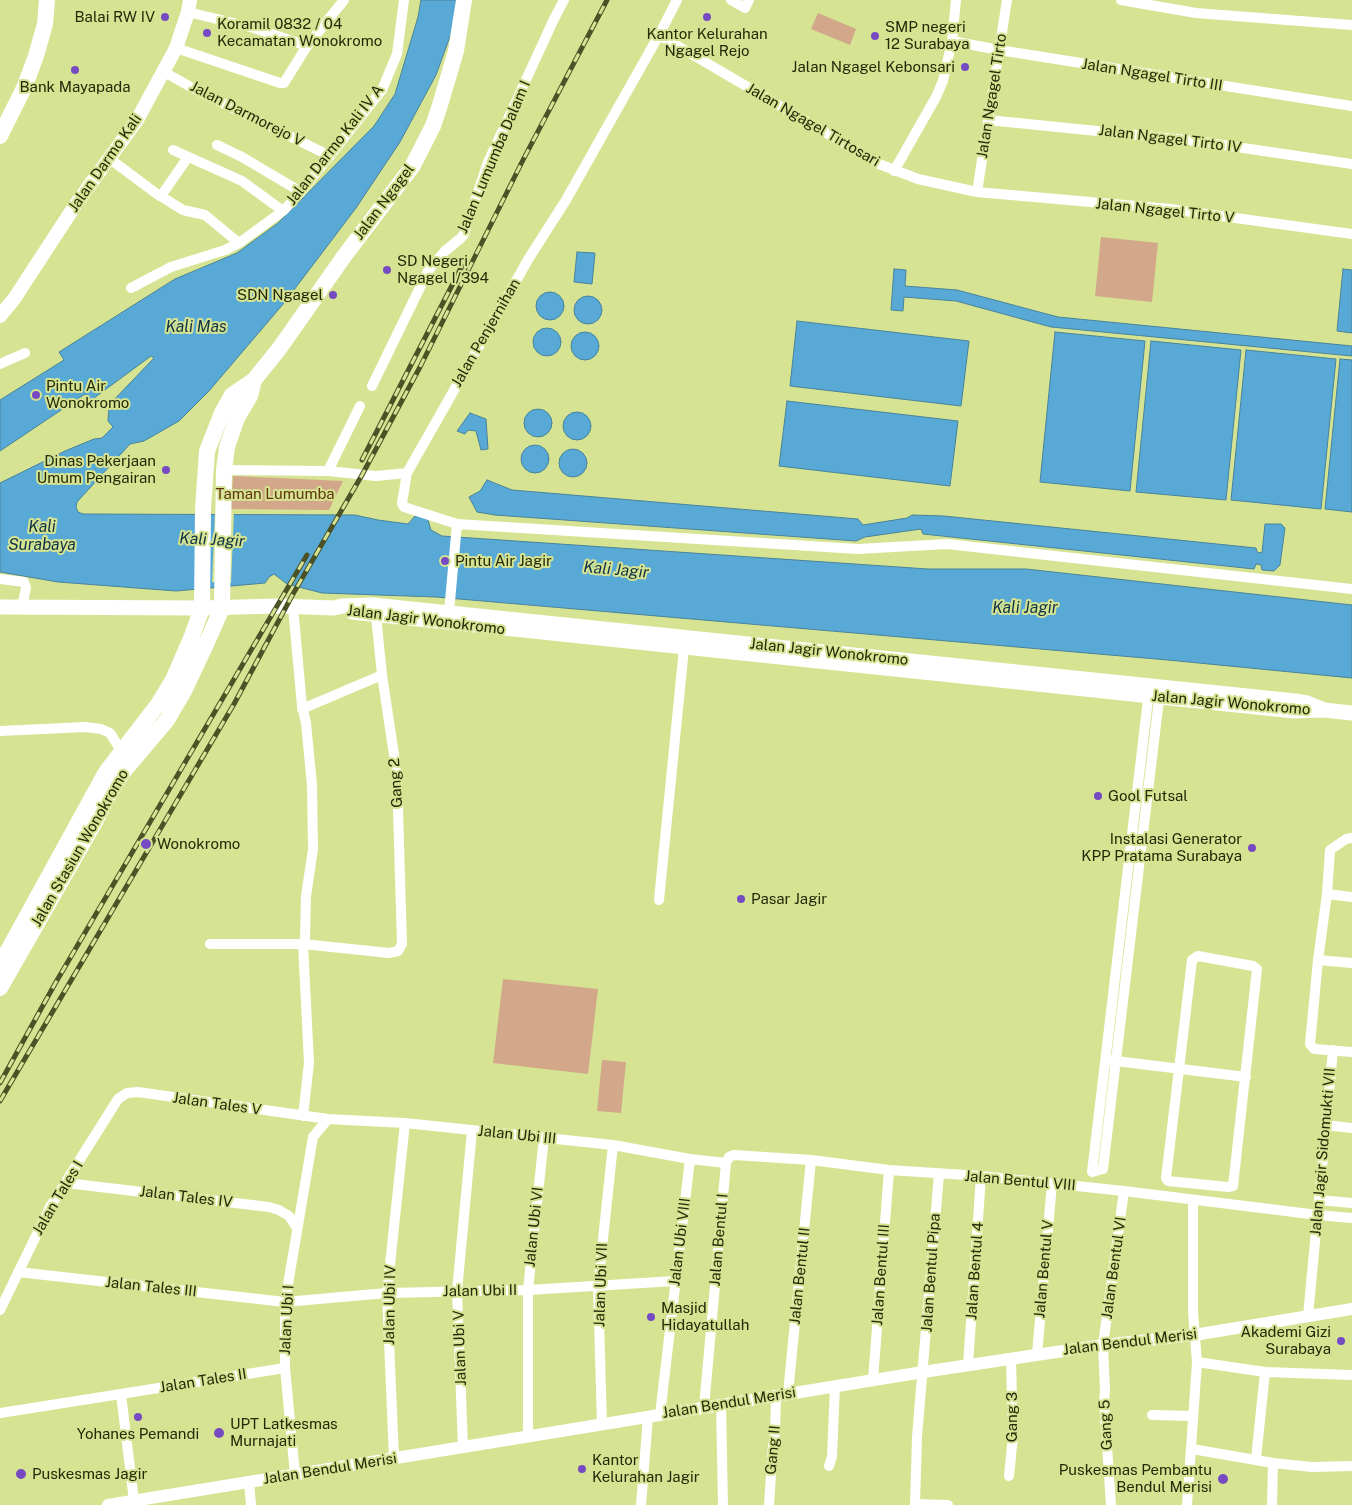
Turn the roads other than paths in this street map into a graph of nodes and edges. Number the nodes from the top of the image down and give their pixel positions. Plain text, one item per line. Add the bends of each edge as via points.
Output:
1 (47, 0) edge
2 (344, 0) edge
3 (404, 0) edge
4 (464, 0) edge
5 (564, 0) edge
6 (676, 0) edge
7 (731, 0) edge
8 (749, 0) edge
9 (956, 0) edge
10 (1007, 0) edge
11 (1120, 0) edge
12 (189, 6) edge
13 (1352, 25) edge
14 (659, 35) junction
15 (952, 41) junction
16 (307, 46) junction
17 (176, 48) junction
18 (999, 50) junction
19 (164, 72) junction
20 (17, 101) junction
21 (1352, 106) edge
22 (0, 116) edge
23 (988, 120) junction
24 (0, 136) edge
25 (217, 145) dead end
26 (173, 150) dead end
27 (330, 156) junction
28 (188, 157) junction
29 (110, 159) junction
30 (1352, 164) edge
31 (894, 171) junction
32 (301, 192) junction
33 (976, 192) junction
34 (161, 196) junction
35 (283, 211) junction
36 (1352, 234) edge
37 (239, 243) junction
38 (131, 288) dead end
39 (0, 316) edge
40 (25, 353) dead end
41 (0, 364) edge
42 (254, 380) junction
43 (372, 386) dead end
44 (360, 406) dead end
45 (224, 470) junction
46 (328, 471) junction
47 (407, 473) junction
48 (457, 527) junction
49 (0, 578) edge
50 (1352, 589) edge
51 (450, 606) junction
52 (0, 607) edge
53 (22, 607) junction
54 (202, 608) junction
55 (222, 608) junction
56 (293, 608) junction
57 (334, 608) junction
58 (376, 616) junction
59 (522, 626) junction
60 (684, 648) junction
61 (984, 674) junction
62 (382, 675) junction
63 (1155, 691) junction
64 (302, 709) junction
65 (1352, 713) edge
66 (0, 731) edge
67 (122, 752) junction
68 (1350, 838) edge
69 (1327, 894) junction
70 (1352, 897) edge
71 (659, 900) dead end
72 (210, 944) dead end
73 (303, 944) junction
74 (1318, 960) junction
75 (1352, 963) edge
76 (0, 965) edge
77 (0, 988) edge
78 (1333, 1050) junction
79 (1352, 1052) edge
80 (1111, 1060) junction
81 (1180, 1069) junction
82 (1246, 1077) junction
83 (127, 1093) joint
84 (304, 1112) junction
85 (328, 1119) junction
86 (405, 1123) junction
87 (1325, 1125) junction
88 (1352, 1128) edge
89 (472, 1131) junction
90 (313, 1137) junction
91 (544, 1138) junction
92 (613, 1145) junction
93 (690, 1159) junction
94 (811, 1160) junction
95 (726, 1163) junction
96 (889, 1170) junction
97 (939, 1174) junction
98 (981, 1176) junction
99 (66, 1183) junction
100 (1052, 1184) junction
101 (1124, 1190) junction
102 (1193, 1200) junction
103 (1352, 1204) edge
104 (1318, 1208) junction
105 (1352, 1218) edge
106 (297, 1228) junction
107 (18, 1272) junction
108 (675, 1281) junction
109 (598, 1286) junction
110 (528, 1290) junction
111 (457, 1291) junction
112 (387, 1293) junction
113 (285, 1302) junction
114 (1352, 1309) edge
115 (0, 1310) edge
116 (1308, 1316) junction
117 (1194, 1335) junction
118 (1103, 1345) junction
119 (1037, 1354) junction
120 (1011, 1358) junction
121 (1196, 1362) junction
122 (968, 1365) junction
123 (285, 1368) junction
124 (923, 1372) junction
125 (1265, 1372) junction
126 (1352, 1375) edge
127 (873, 1380) junction
128 (835, 1386) junction
129 (121, 1394) junction
130 (782, 1394) junction
131 (721, 1404) junction
132 (704, 1407) junction
133 (0, 1413) edge
134 (654, 1416) junction
135 (1152, 1416) dead end
136 (1193, 1416) junction
137 (602, 1425) junction
138 (528, 1437) junction
139 (463, 1447) junction
140 (1192, 1449) junction
141 (394, 1458) junction
142 (1256, 1459) junction
143 (1272, 1463) junction
144 (829, 1466) dead end
145 (1352, 1466) edge
146 (295, 1474) junction
147 (1009, 1476) dead end
148 (249, 1482) junction
149 (164, 1500) edge
150 (134, 1501) junction
151 (915, 1504) edge
152 (108, 1505) edge
153 (251, 1505) edge
154 (641, 1505) edge
155 (723, 1505) edge
156 (769, 1505) edge
157 (948, 1505) edge
158 (1111, 1505) edge
159 (1187, 1505) edge
160 (1272, 1505) edge

1 - 20 highway via 45,24 36,56
2 - 16 street
3 - 27 street, Jalan Darmo Kali IV A via 397,54 382,90
4 - 42 highway, Jalan Ngagel via 456,51 423,148
5 - 43 street, Jalan Lumumba Dalam I via 488,162 464,234 428,271
6 - 14 street, Jalan Penjernihan
7 - 8 street via 745,8
9 - 15 street
10 - 18 street, Jalan Ngagel Tirto
11 - 13 street via 1196,14
12 - 16 street
12 - 17 main road, Jalan Darmo Kali
14 - 31 street, Jalan Ngagel Tirtosari
14 - 47 street, Jalan Penjernihan
15 - 18 street, Jalan Ngagel Tirto III
15 - 31 street via 936,97
16 - 17 street via 286,81 280,83
17 - 19 main road, Jalan Darmo Kali
18 - 21 street, Jalan Ngagel Tirto III
18 - 23 street, Jalan Ngagel Tirto
19 - 27 street, Jalan Darmorejo V
19 - 29 main road, Jalan Darmo Kali
20 - 22 highway
20 - 24 highway
23 - 30 street, Jalan Ngagel Tirto IV via 1196,141
23 - 33 street, Jalan Ngagel Tirto
25 - 32 street via 242,156
26 - 28 street
27 - 32 street, Jalan Darmo Kali IV A
28 - 34 street
28 - 35 street via 242,182
29 - 34 street
29 - 39 main road, Jalan Darmo Kali
31 - 33 street, Jalan Ngagel Tirtosari
32 - 35 street, Jalan Darmo Kali IV A
33 - 36 street, Jalan Ngagel Tirto V via 1170,209
34 - 37 street via 187,212 205,215
35 - 37 street, Jalan Darmo Kali IV A
37 - 38 street, Jalan Darmo Kali IV A via 172,267
40 - 41 street
42 - 45 highway, Jalan Ngagel via 250,396 237,418
42 - 54 highway, Jalan Ngagel via 232,395 207,451
44 - 46 street
45 - 46 street
45 - 55 highway, Jalan Ngagel
46 - 47 street via 362,475
47 - 48 street via 404,507
48 - 50 street via 858,549 947,544
48 - 51 street
49 - 53 street via 24,582
51 - 57 main road, Jalan Jagir Wonokromo
51 - 59 main road, Jalan Jagir Wonokromo
52 - 53 main road, Jalan Jagir Wonokromo
53 - 54 main road, Jalan Jagir Wonokromo
54 - 55 main road, Jalan Jagir Wonokromo
54 - 67 highway, Jalan Stasiun Wonokromo via 160,703
55 - 56 main road, Jalan Jagir Wonokromo
55 - 77 highway, Jalan Stasiun Wonokromo via 173,711 123,772
56 - 57 main road, Jalan Jagir Wonokromo
56 - 64 street
57 - 58 main road, Jalan Jagir Wonokromo
58 - 59 main road, Jalan Jagir Wonokromo
58 - 62 street, Gang 2
59 - 60 main road, Jalan Jagir Wonokromo
59 - 61 main road, Jalan Jagir Wonokromo
60 - 61 main road, Jalan Jagir Wonokromo
60 - 71 street
61 - 63 main road, Jalan Jagir Wonokromo
62 - 64 street
62 - 73 street, Gang 2 via 398,775 402,944 398,951 389,952
63 - 65 main road, Jalan Jagir Wonokromo via 1295,700 1324,710
63 - 80 street
64 - 73 street via 306,723 313,819
66 - 67 street via 100,729 110,732
67 - 76 highway, Jalan Stasiun Wonokromo via 106,772
68 - 69 street, Jalan Jagir Sidomukti VII via 1330,850
69 - 70 street
69 - 74 street, Jalan Jagir Sidomukti VII
72 - 73 street
73 - 84 street via 309,1063
74 - 75 street
74 - 78 street, Jalan Jagir Sidomukti VII via 1310,1044 1314,1049
78 - 79 street
78 - 87 street, Jalan Jagir Sidomukti VII
80 - 80 street via 1103,1169 1092,1172
80 - 81 street
81 - 82 street
81 - 82 street via 1192,960 1198,956 1257,969
81 - 82 street via 1168,1181 1232,1186
83 - 84 street, Jalan Tales V
83 - 99 street, Jalan Tales I via 118,1099
84 - 85 street, Jalan Ubi III
84 - 90 street, Jalan Ubi I
85 - 86 street, Jalan Ubi III
85 - 90 street, Jalan Ubi I
86 - 89 street, Jalan Ubi III
86 - 112 street, Jalan Ubi IV
87 - 88 street
87 - 104 street, Jalan Jagir Sidomukti VII
89 - 91 street, Jalan Ubi III
89 - 111 street, Jalan Ubi V
90 - 106 street, Jalan Ubi I
91 - 92 street, Jalan Ubi III
91 - 110 street, Jalan Ubi VI
92 - 93 street, Jalan Ubi III
92 - 109 street, Jalan Ubi VII
93 - 95 street, Jalan Ubi III
93 - 108 street, Jalan Ubi VIII
94 - 95 street, Jalan Bentul VIII via 734,1155
94 - 96 street, Jalan Bentul VIII
94 - 130 street, Jalan Bentul II
95 - 132 street, Jalan Bentul I
96 - 97 street, Jalan Bentul VIII
96 - 127 street, Jalan Bentul III
97 - 98 street, Jalan Bentul VIII
97 - 124 street, Jalan Bentul Pipa
98 - 100 street, Jalan Bentul VIII
98 - 122 street, Jalan Bentul 4
99 - 106 street, Jalan Tales IV via 268,1207 289,1216
99 - 107 street, Jalan Tales I via 50,1207
100 - 101 street, Jalan Bentul VIII
100 - 119 street, Jalan Bentul V
101 - 102 street, Jalan Bentul VIII
101 - 118 street, Jalan Bentul VI
102 - 104 street, Jalan Bentul VIII
102 - 117 street
103 - 104 street
104 - 105 street
104 - 116 street, Jalan Jagir Sidomukti VII
106 - 113 street, Jalan Ubi I
107 - 113 street, Jalan Tales III
107 - 115 street, Jalan Tales I
108 - 109 street, Jalan Ubi II
108 - 134 street, Jalan Ubi VIII
109 - 110 street, Jalan Ubi II
109 - 137 street, Jalan Ubi VII
110 - 111 street, Jalan Ubi II
110 - 138 street, Jalan Ubi VI
111 - 112 street, Jalan Ubi II
111 - 139 street, Jalan Ubi V
112 - 113 street, Jalan Ubi II
112 - 141 street, Jalan Ubi IV
113 - 123 street, Jalan Ubi I
114 - 116 street, Jalan Bendul Merisi
116 - 117 street, Jalan Bendul Merisi
117 - 118 street, Jalan Bendul Merisi
117 - 121 street
118 - 119 street, Jalan Bendul Merisi
118 - 158 street, Gang 5
119 - 120 street, Jalan Bendul Merisi
120 - 122 street, Jalan Bendul Merisi
120 - 147 street, Gang 3 via 1013,1436
121 - 125 street
121 - 136 street
122 - 124 street, Jalan Bendul Merisi
123 - 129 street, Jalan Tales II
123 - 146 street, Jalan Ubi I
124 - 127 street, Jalan Bendul Merisi
124 - 151 street, Jalan Bentul Pipa
125 - 126 street
125 - 142 street
127 - 128 street, Jalan Bendul Merisi
128 - 130 street, Jalan Bendul Merisi
128 - 144 street
129 - 133 street, Jalan Tales II
129 - 150 street
130 - 131 street, Jalan Bendul Merisi
130 - 156 street, Gang II via 773,1444
131 - 132 street, Jalan Bendul Merisi
131 - 155 street
132 - 134 street, Jalan Bendul Merisi
134 - 137 street, Jalan Bendul Merisi
134 - 154 street, Jalan Ubi VIII
135 - 136 street
136 - 140 street
137 - 138 street, Jalan Bendul Merisi
138 - 139 street, Jalan Bendul Merisi
139 - 141 street, Jalan Bendul Merisi
140 - 142 street
140 - 159 street
141 - 146 street, Jalan Bendul Merisi
142 - 143 street
143 - 145 street
143 - 160 street
146 - 148 street, Jalan Bendul Merisi
148 - 149 street, Jalan Bendul Merisi
148 - 153 street
149 - 150 street, Jalan Bendul Merisi
150 - 152 street, Jalan Bendul Merisi
151 - 157 street

